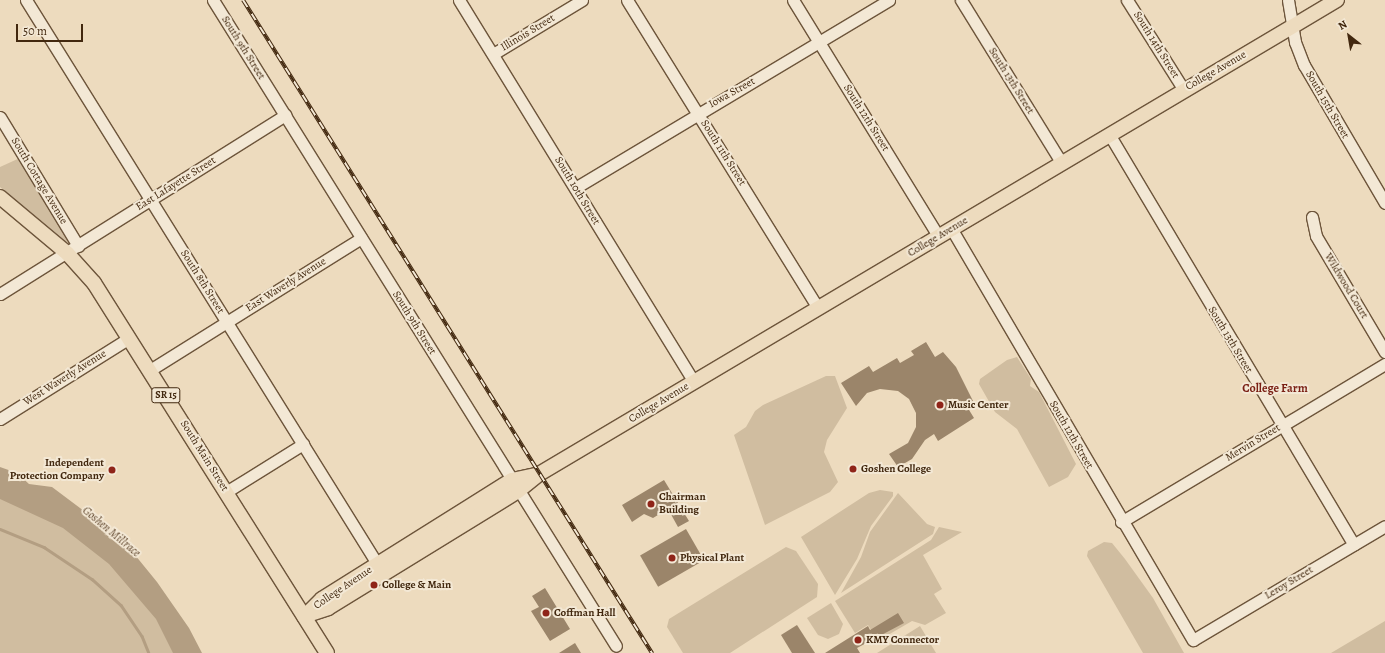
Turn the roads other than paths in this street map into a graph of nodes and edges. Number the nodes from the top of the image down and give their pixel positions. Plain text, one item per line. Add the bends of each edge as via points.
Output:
1 (26, 0) edge
2 (213, 0) edge
3 (459, 0) edge
4 (582, 0) edge
5 (627, 0) edge
6 (793, 0) edge
7 (889, 0) edge
8 (961, 0) edge
9 (1128, 0) edge
10 (1288, 0) edge
11 (1337, 0) edge
12 (1294, 26) junction
13 (819, 42) junction
14 (493, 54) junction
15 (1184, 90) junction
16 (698, 112) junction
17 (285, 115) junction
18 (0, 117) edge
19 (1108, 134) junction
20 (1061, 162) junction
21 (576, 188) junction
22 (0, 197) edge
23 (151, 199) junction
24 (1385, 203) edge
25 (1312, 217) dead end
26 (951, 228) junction
27 (938, 236) junction
28 (361, 238) junction
29 (72, 249) junction
30 (0, 294) edge
31 (818, 308) junction
32 (227, 321) junction
33 (129, 338) junction
34 (1385, 352) edge
35 (1385, 364) edge
36 (150, 370) junction
37 (694, 382) junction
38 (0, 419) edge
39 (1282, 426) junction
40 (303, 444) junction
41 (515, 485) junction
42 (226, 492) junction
43 (1121, 522) junction
44 (1385, 526) edge
45 (1354, 545) junction
46 (378, 565) junction
47 (304, 616) junction
48 (1193, 640) joint
49 (616, 646) dead end
50 (327, 653) edge

1 - 23 street, South 8th Street
2 - 17 street, South 9th Street
3 - 14 street, South 10th Street
4 - 14 street, Illinois Street
5 - 16 street, South 11th Street
6 - 13 street, South 12th Street
7 - 13 street, Iowa Street
8 - 20 street, South 13th Street
9 - 15 street, South 14th Street
10 - 12 street, South 15th Street
11 - 12 main road, College Avenue
12 - 15 main road, College Avenue
12 - 24 street, South 15th Street via 1295,42 1304,65
13 - 16 street, Iowa Street
13 - 27 street, South 12th Street
14 - 21 street, South 10th Street
15 - 19 main road, College Avenue
16 - 21 street, Iowa Street
16 - 31 street, South 11th Street
17 - 23 street, East Lafayette Street
17 - 28 street, South 9th Street
18 - 29 street, South Cottage Avenue
19 - 20 main road, College Avenue
19 - 39 street, South 13th Street
20 - 26 main road, College Avenue
21 - 37 street, South 10th Street
22 - 29 main road, South Main Street / SR 15
23 - 29 street, East Lafayette Street
23 - 32 street, South 8th Street
25 - 34 street, Wildwood Court via 1316,236
26 - 27 main road, College Avenue
26 - 43 street, South 12th Street
27 - 31 main road, College Avenue
28 - 32 street, East Waverly Avenue
28 - 41 street, South 9th Street
29 - 30 street, East Lafayette Street
29 - 33 main road, South Main Street / SR 15
31 - 37 main road, College Avenue
32 - 36 street, East Waverly Avenue
32 - 40 street, South 8th Street
33 - 36 main road, South Main Street / SR 15
33 - 38 street, West Waverly Avenue
35 - 39 street, Mervin Street
36 - 42 main road, South Main Street / SR 15
37 - 41 main road, College Avenue via 539,474
39 - 43 street, Mervin Street
39 - 45 street, South 13th Street
40 - 42 street
40 - 46 street, South 8th Street
41 - 46 main road, College Avenue
41 - 47 main road, College Avenue via 328,608
41 - 49 street, South 9th Street
42 - 47 main road, South Main Street / SR 15
43 - 48 street, South 12th Street
44 - 45 street, Leroy Street
45 - 48 street, Leroy Street
46 - 47 main road, College Avenue via 322,599
47 - 50 main road, SR 15

